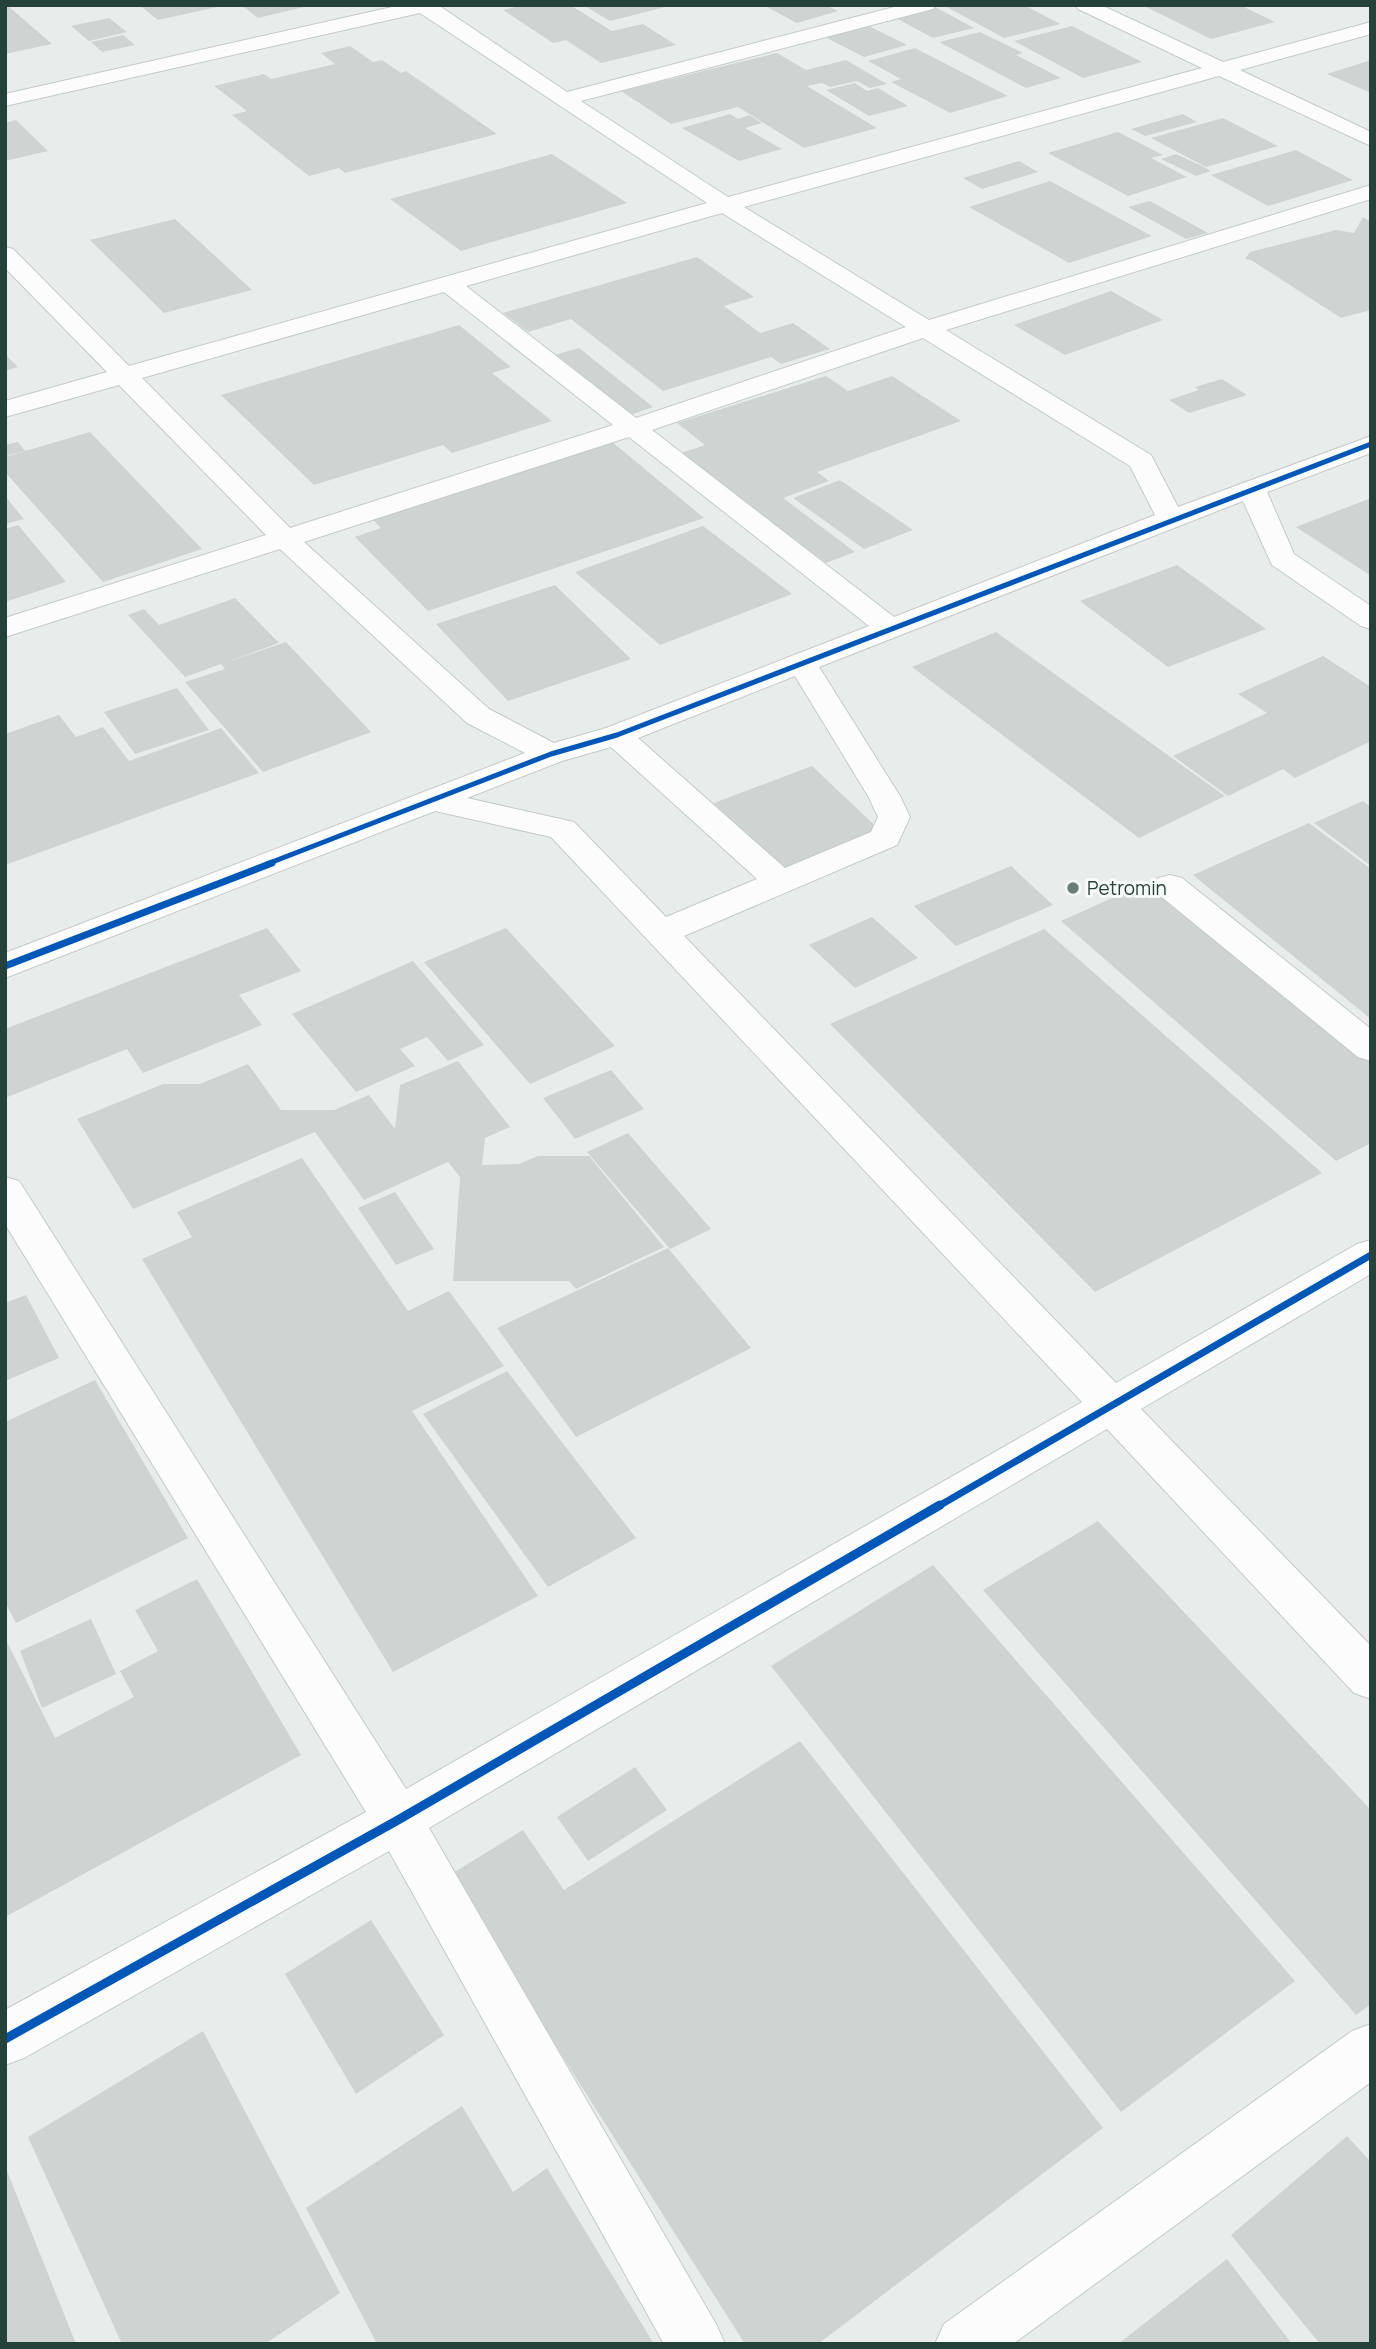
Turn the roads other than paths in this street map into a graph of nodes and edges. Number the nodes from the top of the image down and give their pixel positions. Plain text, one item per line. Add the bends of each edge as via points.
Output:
1 (926, 5) edge
2 (1085, 5) edge
3 (424, 6) edge
4 (1371, 28) edge
5 (1218, 69) junction
6 (564, 99) junction
7 (5, 100) edge
8 (1371, 140) edge
9 (1371, 192) edge
10 (725, 205) junction
11 (5, 254) edge
12 (447, 283) junction
13 (924, 329) junction
14 (123, 375) junction
15 (5, 409) edge
16 (631, 428) junction
17 (1371, 444) edge
18 (1252, 489) junction
19 (1171, 519) junction
20 (285, 539) junction
21 (1371, 620) edge
22 (5, 628) edge
23 (890, 628) junction
24 (801, 662) junction
25 (617, 735) junction
26 (551, 754) junction
27 (436, 801) junction
28 (780, 882) junction
29 (1170, 886) dead end
30 (660, 933) junction
31 (5, 966) edge
32 (1371, 1048) edge
33 (5, 1191) edge
34 (1371, 1255) edge
35 (1109, 1405) junction
36 (1371, 1678) edge
37 (398, 1819) junction
38 (5, 2039) edge
39 (1371, 2050) edge
40 (696, 2344) edge
41 (964, 2344) edge

1 - 6 street
2 - 5 street
3 - 6 street
3 - 7 street
4 - 5 street
5 - 8 street
5 - 10 street
6 - 10 street
9 - 13 street
10 - 12 street
10 - 13 street
11 - 14 street
12 - 14 street
12 - 16 street
13 - 16 street
13 - 19 street via 1141,461
14 - 15 street
14 - 20 street
16 - 20 street
16 - 23 street
17 - 18 street
18 - 19 street
18 - 21 street via 1282,559
19 - 23 street
20 - 22 street
20 - 26 street via 478,716
23 - 24 street
24 - 25 street
24 - 28 street via 894,817 885,838
25 - 26 street
25 - 28 street
26 - 27 street
27 - 30 street via 562,829
27 - 31 street
28 - 30 street
29 - 32 street
30 - 35 street
33 - 37 street
34 - 35 street
35 - 36 street
35 - 37 street
37 - 38 street
37 - 40 street
39 - 41 street

